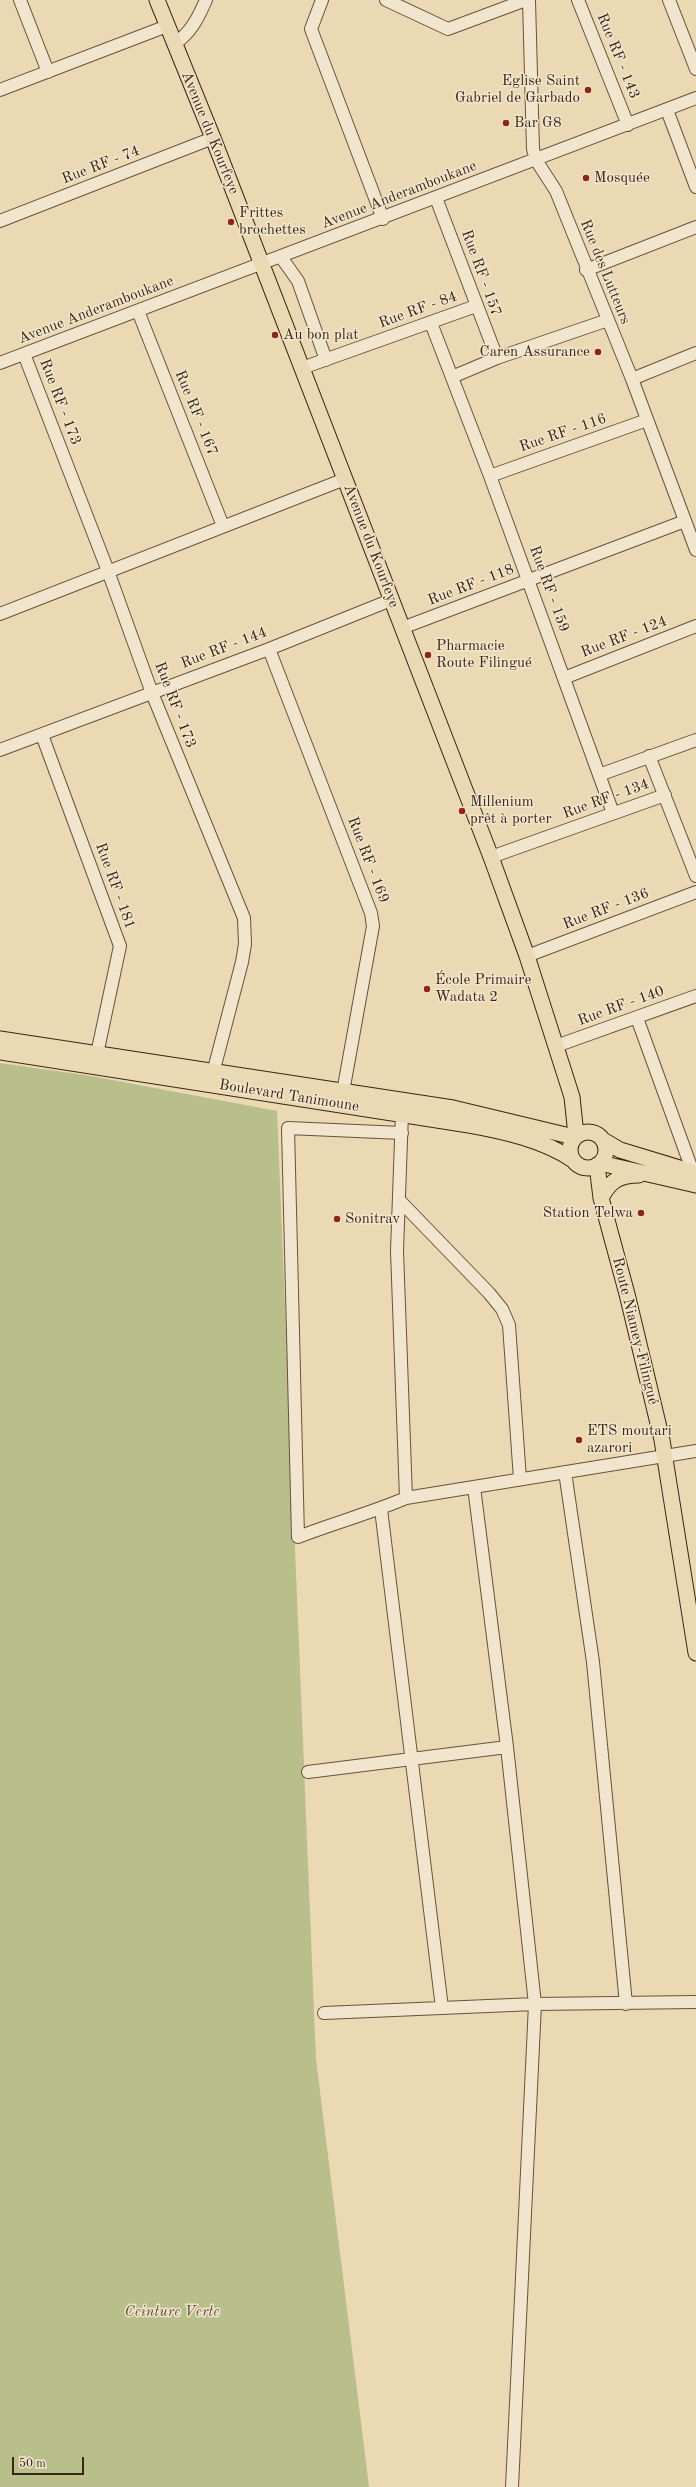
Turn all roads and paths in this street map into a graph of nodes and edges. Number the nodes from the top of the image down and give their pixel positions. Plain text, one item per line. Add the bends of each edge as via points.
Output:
1 (20, 0) edge
2 (157, 0) edge
3 (206, 0) edge
4 (322, 0) edge
5 (386, 0) edge
6 (526, 0) edge
7 (530, 0) edge
8 (578, 0) edge
9 (669, 0) edge
10 (167, 26) junction
11 (174, 44) junction
12 (696, 69) edge
13 (48, 72) junction
14 (0, 90) edge
15 (696, 98) edge
16 (667, 110) junction
17 (628, 125) junction
18 (213, 138) junction
19 (536, 160) junction
20 (696, 187) edge
21 (436, 198) junction
22 (383, 219) junction
23 (0, 221) edge
24 (696, 227) edge
25 (281, 257) junction
26 (262, 264) junction
27 (586, 270) junction
28 (476, 306) junction
29 (138, 310) junction
30 (608, 320) junction
31 (431, 323) junction
32 (696, 353) edge
33 (24, 354) junction
34 (497, 358) junction
35 (326, 360) junction
36 (0, 363) edge
37 (302, 368) junction
38 (452, 377) junction
39 (632, 379) junction
40 (648, 420) junction
41 (490, 476) junction
42 (345, 479) junction
43 (685, 521) junction
44 (223, 526) junction
45 (696, 550) edge
46 (108, 571) junction
47 (528, 580) junction
48 (391, 600) junction
49 (0, 614) edge
50 (696, 626) edge
51 (402, 628) junction
52 (269, 648) junction
53 (564, 678) junction
54 (152, 693) junction
55 (42, 734) junction
56 (696, 740) edge
57 (0, 750) edge
58 (649, 756) junction
59 (599, 775) junction
60 (665, 795) junction
61 (614, 813) junction
62 (491, 857) junction
63 (696, 876) edge
64 (696, 892) edge
65 (527, 956) junction
66 (696, 996) edge
67 (637, 1018) junction
68 (0, 1039) edge
69 (556, 1046) junction
70 (0, 1052) edge
71 (97, 1054) junction
72 (128, 1065) junction
73 (213, 1073) junction
74 (342, 1092) junction
75 (572, 1097) junction
76 (402, 1113) junction
77 (402, 1133) junction
78 (575, 1136) junction
79 (599, 1136) junction
80 (575, 1163) junction
81 (599, 1164) junction
82 (651, 1174) junction
83 (694, 1176) edge
84 (601, 1198) junction
85 (401, 1202) junction
86 (696, 1451) edge
87 (664, 1456) junction
88 (565, 1472) junction
89 (520, 1479) junction
90 (474, 1487) junction
91 (406, 1498) junction
92 (381, 1509) junction
93 (696, 1653) edge
94 (507, 1747) junction
95 (411, 1759) junction
96 (308, 1772) dead end
97 (696, 2002) edge
98 (535, 2004) junction
99 (626, 2004) junction
100 (442, 2008) junction
101 (324, 2013) dead end
102 (512, 2487) edge

1 - 13 street
2 - 10 main road, Avenue du Kourfeye
3 - 11 street via 195,24 183,39
4 - 22 street via 311,29
5 - 6 street via 448,29
7 - 19 street, Rue des Lutteurs via 532,140
8 - 17 street, Rue RF - 143
9 - 12 street
10 - 11 main road, Avenue du Kourfeye
10 - 13 street
11 - 18 main road, Avenue du Kourfeye
13 - 14 street
15 - 16 street, Avenue Anderamboukane
16 - 17 street, Avenue Anderamboukane
16 - 20 street
17 - 19 street, Avenue Anderamboukane
18 - 23 street, Rue RF - 74
18 - 26 main road, Avenue du Kourfeye
19 - 21 street, Avenue Anderamboukane
19 - 27 street, Rue des Lutteurs via 556,191
21 - 22 street, Avenue Anderamboukane
21 - 28 street, Rue RF - 157
22 - 25 street, Avenue Anderamboukane
24 - 27 street
25 - 26 street, Avenue Anderamboukane
25 - 35 street via 298,281
26 - 29 street, Avenue Anderamboukane
26 - 37 main road, Avenue du Kourfeye
27 - 30 street, Rue des Lutteurs
28 - 31 street, Rue RF - 84
28 - 34 street, Rue RF - 157
29 - 33 street, Avenue Anderamboukane
29 - 44 street, Rue RF - 167
30 - 34 street
30 - 39 street, Rue des Lutteurs
31 - 35 street, Rue RF - 84
31 - 38 street, Rue RF - 159
32 - 39 street
33 - 36 street, Avenue Anderamboukane
33 - 46 street, Rue RF - 173
34 - 38 street
35 - 37 street, Rue RF - 84
37 - 42 main road, Avenue du Kourfeye
38 - 41 street, Rue RF - 159
39 - 40 street, Rue des Lutteurs
40 - 41 street, Rue RF - 116
40 - 43 street, Rue des Lutteurs
41 - 47 street, Rue RF - 159
42 - 44 street
42 - 48 main road, Avenue du Kourfeye
43 - 45 street, Rue des Lutteurs
43 - 47 street, Rue RF - 118
44 - 46 street
46 - 49 street
46 - 54 street, Rue RF - 173
47 - 51 street, Rue RF - 118
47 - 53 street, Rue RF - 159
48 - 51 main road, Avenue du Kourfeye
48 - 52 street, Rue RF - 144
50 - 53 street, Rue RF - 124
51 - 62 main road, Avenue du Kourfeye
52 - 54 street, Rue RF - 144
52 - 74 street, Rue RF - 169 via 371,913 373,926
53 - 59 street, Rue RF - 159
54 - 55 street, Rue RF - 144
54 - 73 street, Rue RF - 173 via 244,918 245,944 242,962
55 - 57 street, Rue RF - 144
55 - 71 street, Rue RF - 181 via 120,946
56 - 58 street
58 - 59 street
58 - 60 street
59 - 61 street, Rue RF - 159
60 - 61 street, Rue RF - 134
60 - 63 street
61 - 62 street, Rue RF - 134
62 - 65 main road, Avenue du Kourfeye
64 - 65 street, Rue RF - 136
65 - 69 main road, Avenue du Kourfeye
66 - 67 street, Rue RF - 140
67 - 69 street, Rue RF - 140
67 - 83 street
68 - 71 main road, Boulevard Tanimoune
69 - 75 main road, Avenue du Kourfeye
70 - 72 main road, Boulevard Tanimoune
71 - 72 main road, Boulevard Tanimoune
72 - 73 main road, Boulevard Tanimoune
72 - 76 main road, Boulevard Tanimoune
73 - 74 main road, Boulevard Tanimoune
74 - 78 main road, Boulevard Tanimoune via 453,1108
75 - 78 main road, Avenue du Kourfeye
75 - 79 main road, Avenue du Kourfeye
76 - 77 street
76 - 80 main road, Boulevard Tanimoune via 497,1131 559,1152
77 - 85 street
77 - 92 street via 288,1128 298,1537 327,1525
78 - 79 main road via 584,1132
78 - 80 main road via 570,1148
79 - 81 main road via 606,1151
79 - 83 main road via 620,1150
80 - 81 main road via 588,1168
80 - 84 main road, Route Niamey-Filingué
81 - 82 main road
81 - 84 main road, Route Niamey-Filingué
82 - 83 main road
82 - 84 main road via 617,1178 608,1185
84 - 87 main road, Route Niamey-Filingué via 627,1294
85 - 89 street via 489,1293 506,1316 509,1325
85 - 91 street via 397,1251
86 - 87 street
87 - 88 street
87 - 93 main road, Route Niamey-Filingué
88 - 89 street
88 - 99 street via 593,1662
89 - 90 street
90 - 91 street
90 - 94 street
91 - 92 street
92 - 95 street
94 - 95 street
94 - 98 street
95 - 96 street
95 - 100 street
97 - 99 street
98 - 99 street
98 - 100 street
98 - 102 street
100 - 101 street

